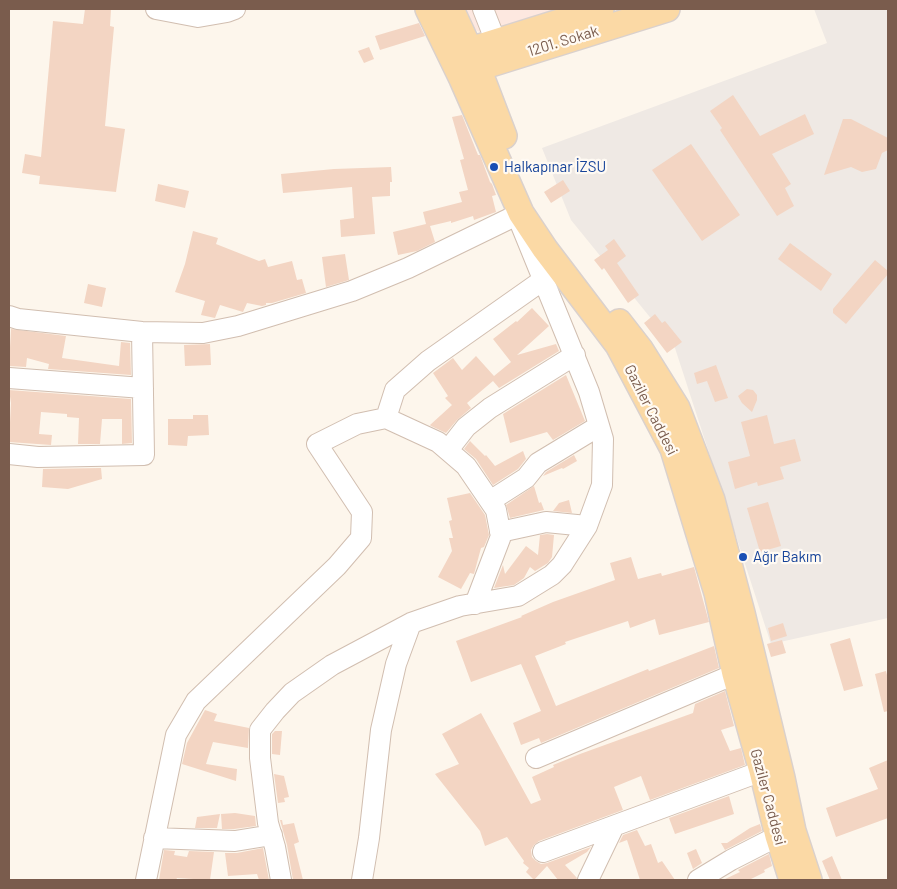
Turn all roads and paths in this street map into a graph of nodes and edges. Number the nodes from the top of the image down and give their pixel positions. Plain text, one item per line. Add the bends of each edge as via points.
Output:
1 (156, 9) edge
2 (234, 9) edge
3 (428, 9) edge
4 (451, 9) edge
5 (483, 9) edge
6 (601, 9) edge
7 (667, 9) edge
8 (496, 42) junction
9 (466, 64) junction
10 (519, 215) junction
11 (543, 280) junction
12 (9, 316) edge
13 (142, 332) junction
14 (575, 355) junction
15 (9, 378) edge
16 (143, 388) junction
17 (386, 418) junction
18 (599, 426) junction
19 (448, 450) junction
20 (9, 454) edge
21 (490, 501) junction
22 (587, 526) junction
23 (500, 532) junction
24 (475, 604) junction
25 (411, 623) junction
26 (735, 674) junction
27 (536, 758) dead end
28 (762, 771) junction
29 (614, 826) junction
30 (272, 835) junction
31 (778, 836) junction
32 (154, 838) junction
33 (543, 852) dead end
34 (146, 880) edge
35 (281, 880) edge
36 (362, 880) edge
37 (588, 880) edge
38 (698, 880) edge
39 (792, 880) edge
40 (810, 880) edge

1 - 2 street via 198,17
3 - 9 main road, Gaziler Caddesi
4 - 9 main road, Gaziler Caddesi
5 - 8 street
6 - 8 main road, 1201. Sokak
7 - 9 main road, 1201. Sokak
8 - 9 main road, 1201. Sokak
9 - 10 main road, Gaziler Caddesi
9 - 40 main road, Gaziler Caddesi via 522,182 550,232 640,349 677,408 712,500 793,831
10 - 11 street
10 - 13 street via 424,261 352,291 238,326 203,333
10 - 26 main road, Gaziler Caddesi via 618,345 673,449 718,593
11 - 14 street
11 - 17 street via 428,361 395,390
12 - 13 street
13 - 16 street
14 - 18 street
14 - 19 street via 490,408 466,427
15 - 16 street
16 - 20 street via 144,455 38,457
17 - 19 street via 438,442
17 - 32 street via 357,424 316,444 362,512 361,538 337,566 196,702 176,735
18 - 21 street via 538,463 526,478
18 - 22 street via 603,439 602,486
19 - 21 street via 466,466
21 - 23 street via 496,510
22 - 23 street via 546,522
22 - 24 street via 552,575 518,596
23 - 24 street
24 - 25 street
25 - 30 street via 332,665 292,693 260,730 260,758
25 - 36 street via 396,664 381,730
26 - 27 street
26 - 28 main road, Gaziler Caddesi
28 - 29 street
28 - 31 main road, Gaziler Caddesi
29 - 33 street
29 - 37 street
30 - 32 street via 235,842
30 - 35 street
31 - 38 street
31 - 39 main road, Gaziler Caddesi
32 - 34 street

